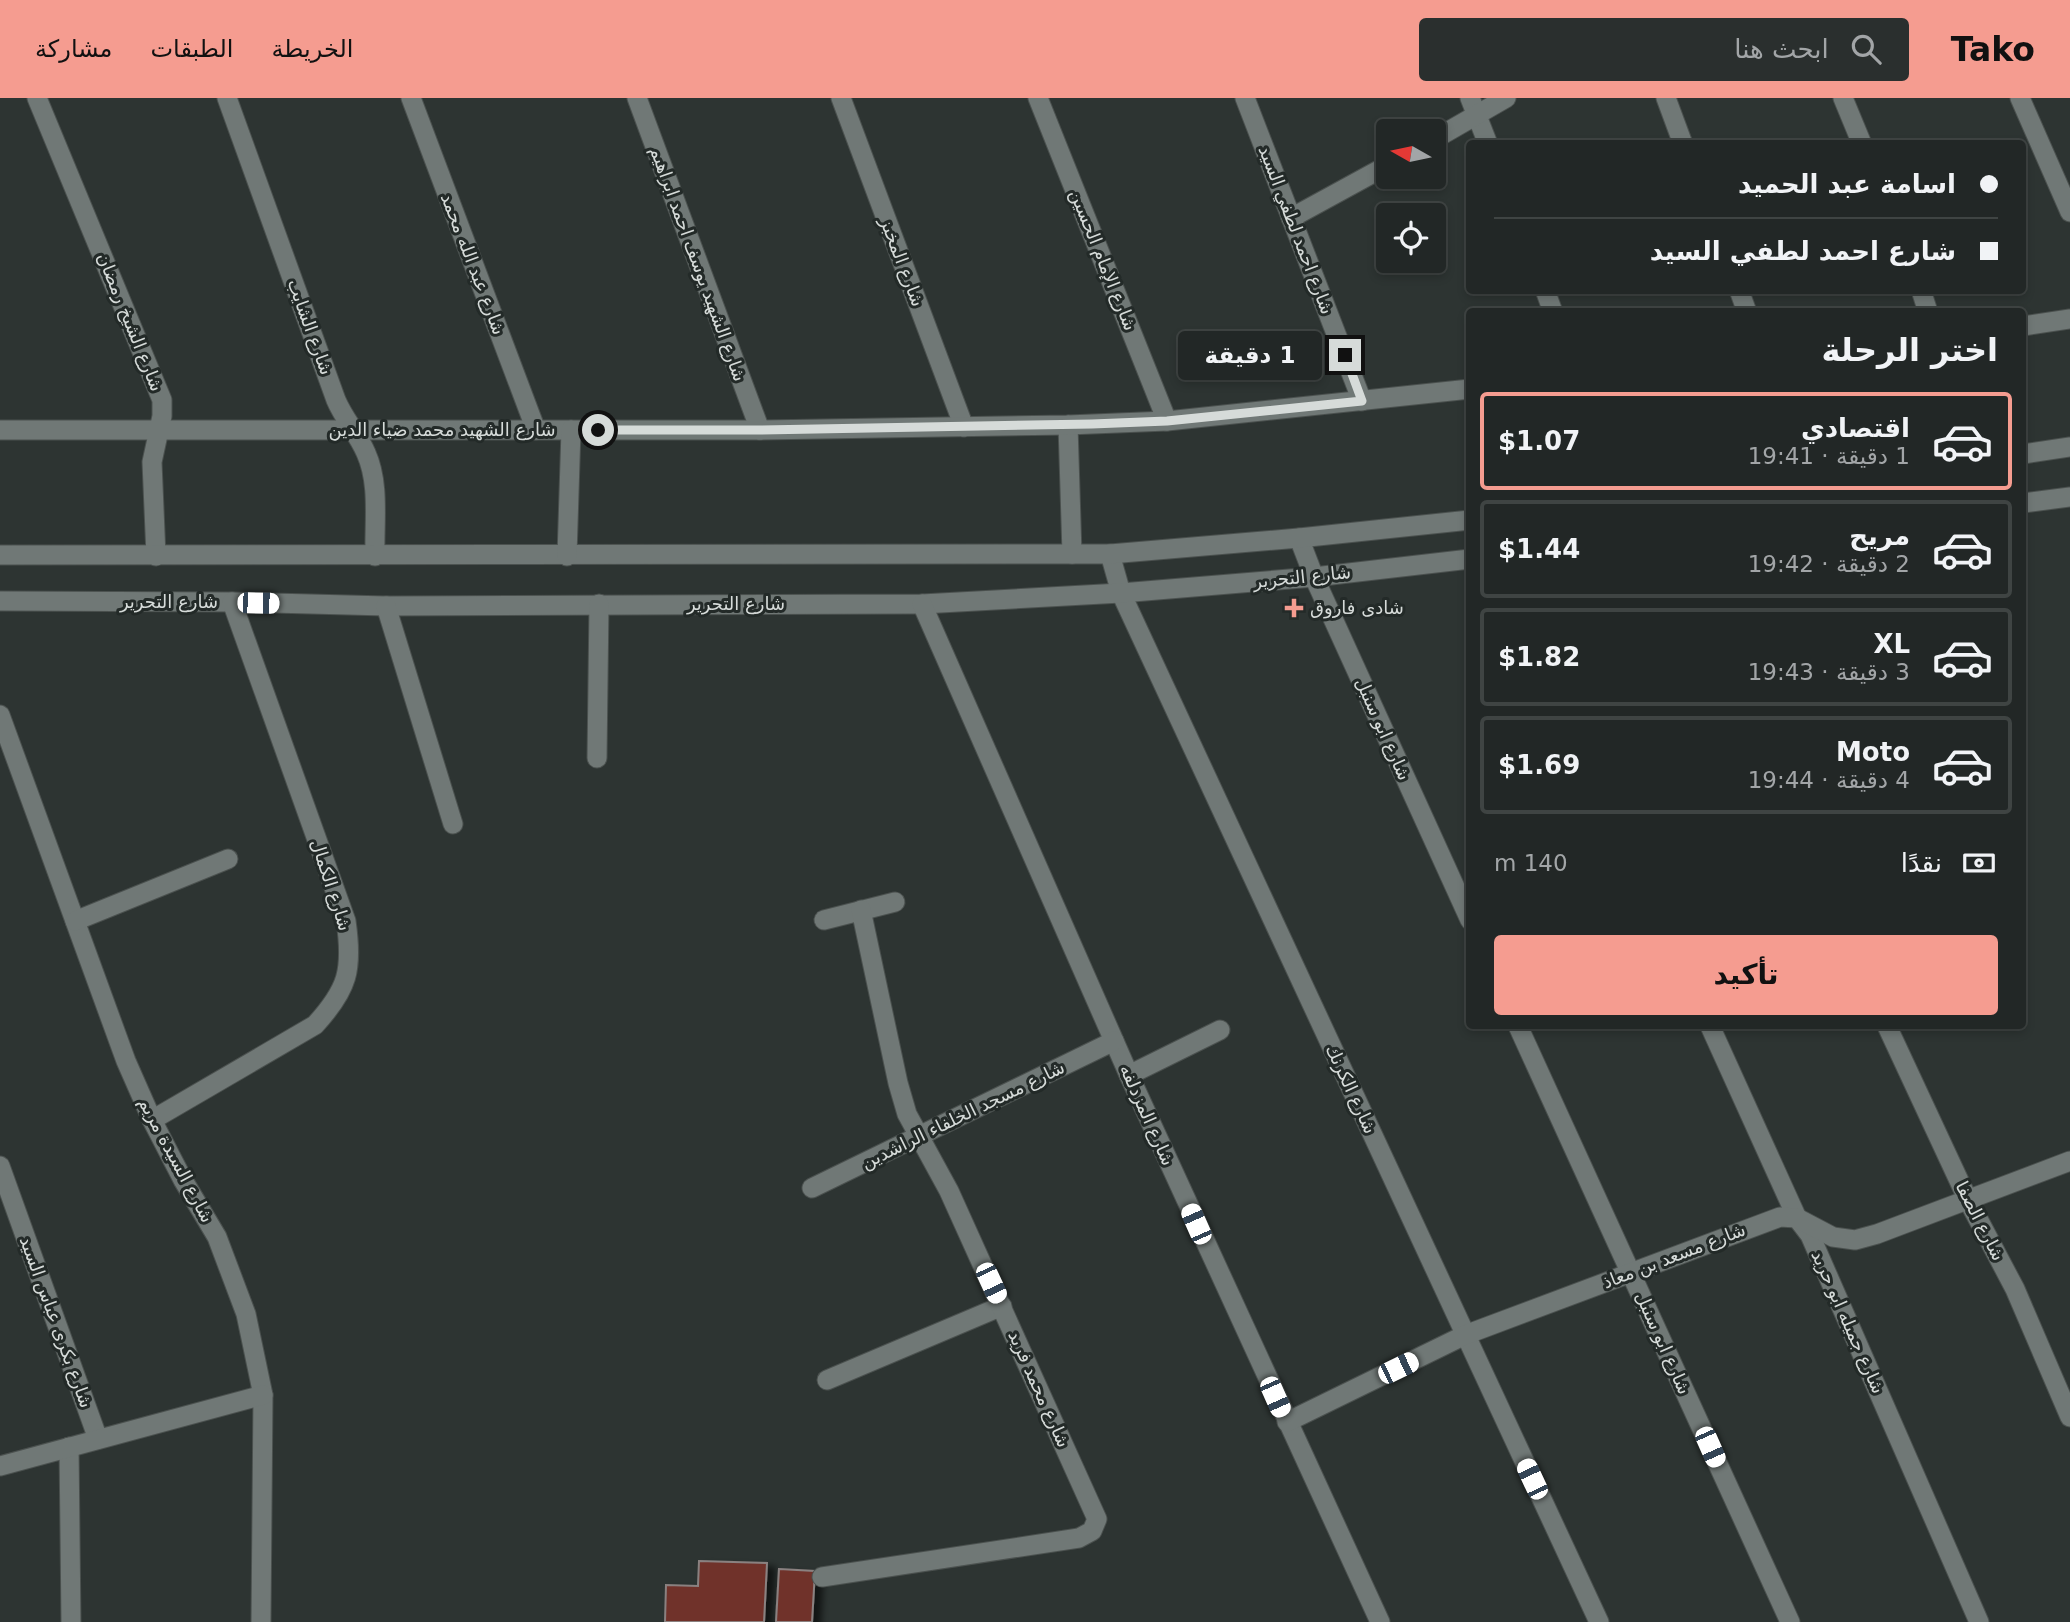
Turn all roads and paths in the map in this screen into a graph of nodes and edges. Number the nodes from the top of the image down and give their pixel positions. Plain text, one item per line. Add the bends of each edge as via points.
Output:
1 (37, 98) edge
2 (227, 98) edge
3 (411, 98) edge
4 (636, 98) edge
5 (841, 98) edge
6 (1038, 98) edge
7 (1245, 98) edge
8 (1506, 98) edge
9 (1666, 98) edge
10 (1843, 98) edge
11 (2020, 98) edge
12 (1474, 107) edge
13 (1446, 130) edge
14 (1486, 140) edge
15 (1682, 140) edge
16 (1860, 140) edge
17 (1376, 172) edge
18 (2070, 212) edge
19 (1291, 218) junction
20 (2070, 319) edge
21 (2026, 326) edge
22 (1466, 389) edge
23 (1362, 401) junction
24 (1167, 421) junction
25 (1068, 425) junction
26 (964, 427) junction
27 (0, 430) edge
28 (158, 430) junction
29 (352, 430) junction
30 (536, 430) junction
31 (571, 430) junction
32 (760, 430) junction
33 (2070, 447) edge
34 (2026, 454) edge
35 (2070, 497) edge
36 (2026, 503) edge
37 (1466, 520) edge
38 (1299, 538) junction
39 (1072, 554) junction
40 (1110, 554) junction
41 (0, 555) edge
42 (156, 556) junction
43 (375, 556) junction
44 (567, 556) junction
45 (1466, 559) edge
46 (1314, 577) junction
47 (1121, 593) junction
48 (0, 601) edge
49 (232, 603) junction
50 (599, 604) junction
51 (922, 604) junction
52 (386, 606) junction
53 (0, 715) edge
54 (597, 758) dead end
55 (453, 824) dead end
56 (228, 859) dead end
57 (895, 902) dead end
58 (861, 910) junction
59 (1466, 910) edge
60 (75, 920) junction
61 (824, 920) dead end
62 (1519, 1029) edge
63 (1711, 1029) edge
64 (1887, 1029) edge
65 (1220, 1030) dead end
66 (1114, 1041) junction
67 (1129, 1075) junction
68 (152, 1120) junction
69 (920, 1136) junction
70 (2070, 1161) edge
71 (0, 1166) edge
72 (812, 1188) dead end
73 (1968, 1200) junction
74 (1797, 1217) junction
75 (1631, 1272) junction
76 (1002, 1306) junction
77 (1465, 1335) junction
78 (827, 1380) dead end
79 (262, 1395) junction
80 (2070, 1417) edge
81 (1287, 1422) junction
82 (99, 1439) junction
83 (69, 1447) junction
84 (0, 1466) edge
85 (822, 1577) dead end
86 (71, 1622) edge
87 (261, 1622) edge
88 (1380, 1622) edge
89 (1599, 1622) edge
90 (1790, 1622) edge
91 (1979, 1622) edge

1 - 28 street, شارع الشيخ رمضان via 159,393 162,416
2 - 29 street, شارع الشايب via 342,416
3 - 30 street, شارع عبد الله محمد
4 - 32 street, شارع الشهيد يوسف احمد ابراهيم
5 - 26 street, شارع المخبز
6 - 24 street, شارع الإمام الحسين
7 - 19 street, شارع احمد لطفي السيد
8 - 12 street
9 - 15 street
10 - 16 street
11 - 18 street
12 - 13 street
12 - 14 street
17 - 19 street
19 - 23 street, شارع احمد لطفي السيد
20 - 21 street
22 - 23 street, شارع الشهيد محمد ضياء الدين
23 - 24 street, شارع الشهيد محمد ضياء الدين
24 - 25 street, شارع الشهيد محمد ضياء الدين
25 - 26 street, شارع الشهيد محمد ضياء الدين
25 - 39 street
26 - 32 street, شارع الشهيد محمد ضياء الدين
27 - 28 street, شارع الشهيد محمد ضياء الدين
28 - 29 street, شارع الشهيد محمد ضياء الدين
28 - 42 street, شارع الشيخ رمضان via 152,462
29 - 30 street, شارع الشهيد محمد ضياء الدين
29 - 43 street, شارع الشايب via 374,474
30 - 31 street, شارع الشهيد محمد ضياء الدين
31 - 32 street, شارع الشهيد محمد ضياء الدين
31 - 44 street
33 - 34 street
35 - 36 street
37 - 38 street
38 - 40 street
38 - 46 street, شارع ابو سنبل
39 - 40 street
39 - 44 street
40 - 47 street, شارع الكرنك
41 - 42 street
42 - 43 street
43 - 44 street
45 - 46 street, شارع التحرير
46 - 47 street, شارع التحرير
46 - 59 street, شارع ابو سنبل
47 - 51 street, شارع التحرير
47 - 77 street, شارع الكرنك
48 - 49 street, شارع التحرير
49 - 52 street, شارع التحرير
49 - 68 street, شارع الكمال via 346,921 350,950 346,978 334,1004 315,1025
50 - 51 street, شارع التحرير
50 - 52 street, شارع التحرير
50 - 54 street
51 - 66 street, شارع المزدلفه
52 - 55 street
53 - 60 street, شارع السيدة مريم
56 - 60 street
57 - 58 street
58 - 61 street
58 - 69 street, شارع محمد فريد via 898,1083 907,1114
60 - 68 street, شارع السيدة مريم
62 - 75 street, شارع ابو سنبل
63 - 74 street, شارع جميله ابو حريد
64 - 73 street, شارع الصفا
65 - 67 street
66 - 67 street, شارع المزدلفه
66 - 69 street, شارع مسجد الخلفاء الراشدين
67 - 81 street, شارع المزدلفه
68 - 79 street, شارع السيدة مريم via 217,1237 246,1314
69 - 72 street, شارع مسجد الخلفاء الراشدين
69 - 76 street, شارع محمد فريد
70 - 73 street
71 - 82 street, شارع بكرى عباس السيد
73 - 74 street via 1855,1240 1833,1237
73 - 80 street, شارع الصفا via 2015,1289
74 - 75 street, شارع مسعد بن معاذ via 1772,1219
74 - 91 street, شارع جميله ابو حريد via 1810,1235
75 - 77 street, شارع مسعد بن معاذ
75 - 90 street, شارع ابو سنبل
76 - 78 street
76 - 85 street, شارع محمد فريد via 1093,1506 1097,1519 1092,1531 1079,1538
77 - 81 street, شارع مسعد بن معاذ
77 - 89 street, شارع الكرنك
79 - 82 street
79 - 87 street, شارع السيدة مريم
81 - 88 street, شارع المزدلفه
82 - 83 street
83 - 84 street
83 - 86 street

